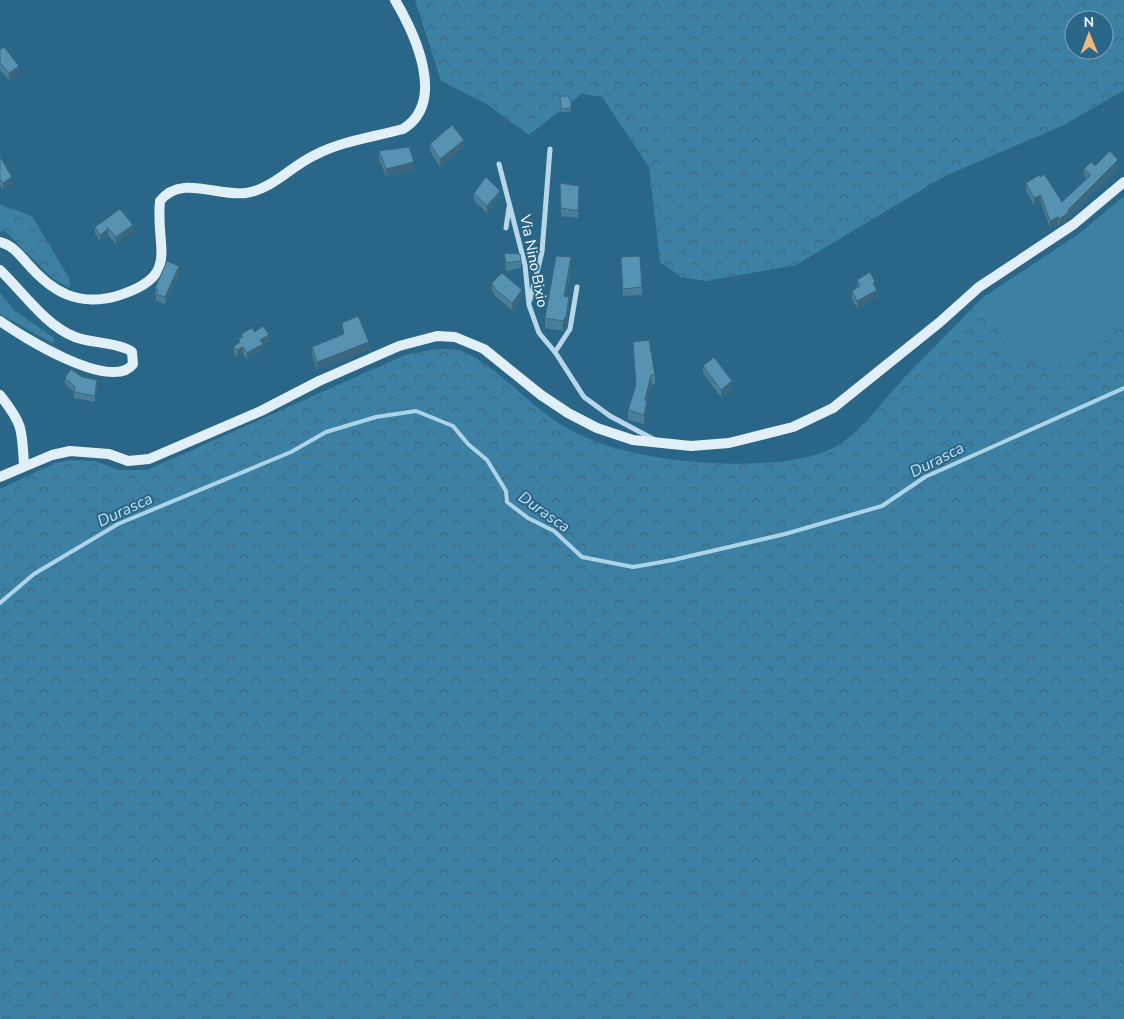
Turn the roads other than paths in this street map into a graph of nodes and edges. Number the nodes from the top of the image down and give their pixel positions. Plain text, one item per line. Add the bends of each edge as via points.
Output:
1 (395, 0) edge
2 (550, 149) dead end
3 (499, 164) dead end
4 (1124, 182) edge
5 (510, 204) junction
6 (506, 228) dead end
7 (0, 242) edge
8 (0, 270) edge
9 (577, 287) dead end
10 (528, 305) junction
11 (0, 321) edge
12 (555, 352) junction
13 (0, 395) edge
14 (662, 444) junction
15 (24, 466) junction
16 (0, 477) edge

1 - 7 main road via 418,48 425,84 421,110 416,120 403,129 334,147 258,190 232,194 189,186 172,190 160,201 162,259 158,271 144,284 108,298 79,300 68,296 40,276 11,246
2 - 10 street via 542,252
3 - 5 street, Via Nino Bixio
4 - 14 main road via 1074,224 979,287 833,408 793,427 729,443
5 - 6 street, Via Nino Bixio
5 - 10 street, Via Nino Bixio via 525,266
8 - 11 main road via 62,330 96,344 123,346 132,352 133,364 126,370 113,371 81,365 50,352
9 - 12 street via 570,329
10 - 12 street, Via Nino Bixio via 539,333
12 - 14 street, Via Nino Bixio via 584,397 610,416
13 - 15 main road via 18,417
14 - 15 main road via 633,440 597,428 540,395 484,349 455,337 437,336 399,346 149,459 128,461 109,454 70,451
15 - 16 main road

